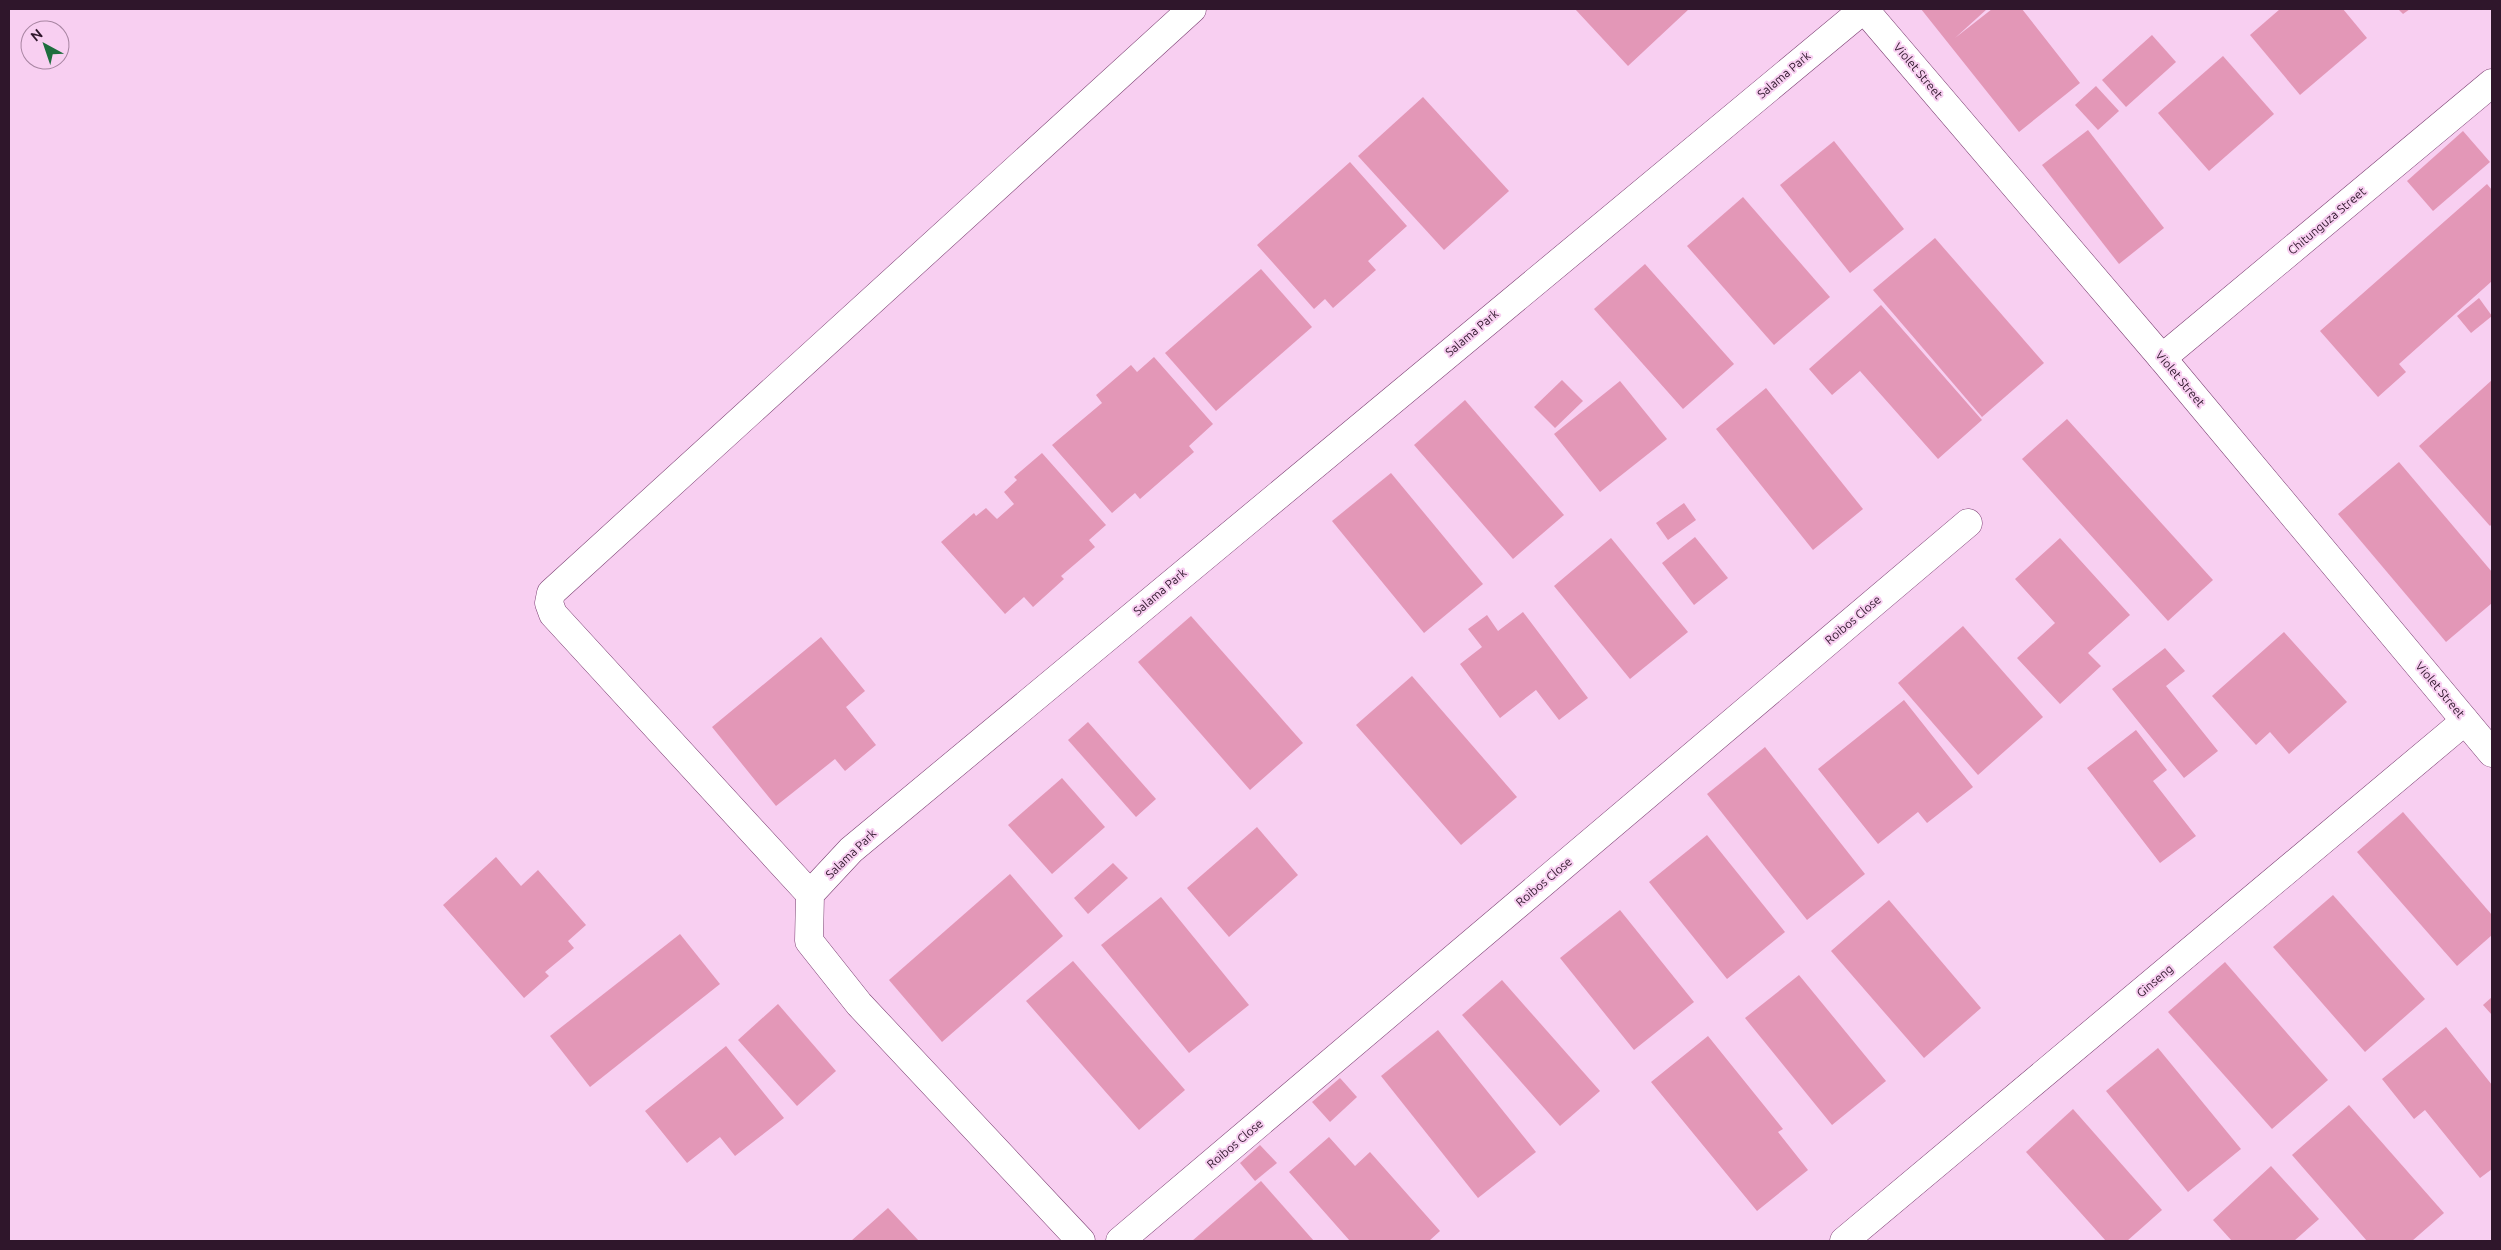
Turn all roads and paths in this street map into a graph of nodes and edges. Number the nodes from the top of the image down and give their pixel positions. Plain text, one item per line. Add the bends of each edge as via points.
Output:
1 (1192, 9) edge
2 (1864, 9) edge
3 (2492, 83) edge
4 (2162, 358) junction
5 (1968, 523) dead end
6 (2465, 721) junction
7 (2492, 753) edge
8 (810, 894) junction
9 (1081, 1241) edge
10 (1120, 1241) edge
11 (1844, 1241) edge

1 - 8 street via 551,593 549,603 553,614
2 - 4 street, Violet Street
2 - 8 street, Salama Park via 858,844
3 - 4 street, Chitunguza Street
4 - 6 street, Violet Street
5 - 10 street, Roibos Close
6 - 7 street, Violet Street
6 - 11 street, Ginseng
8 - 9 street via 809,941 859,1004

